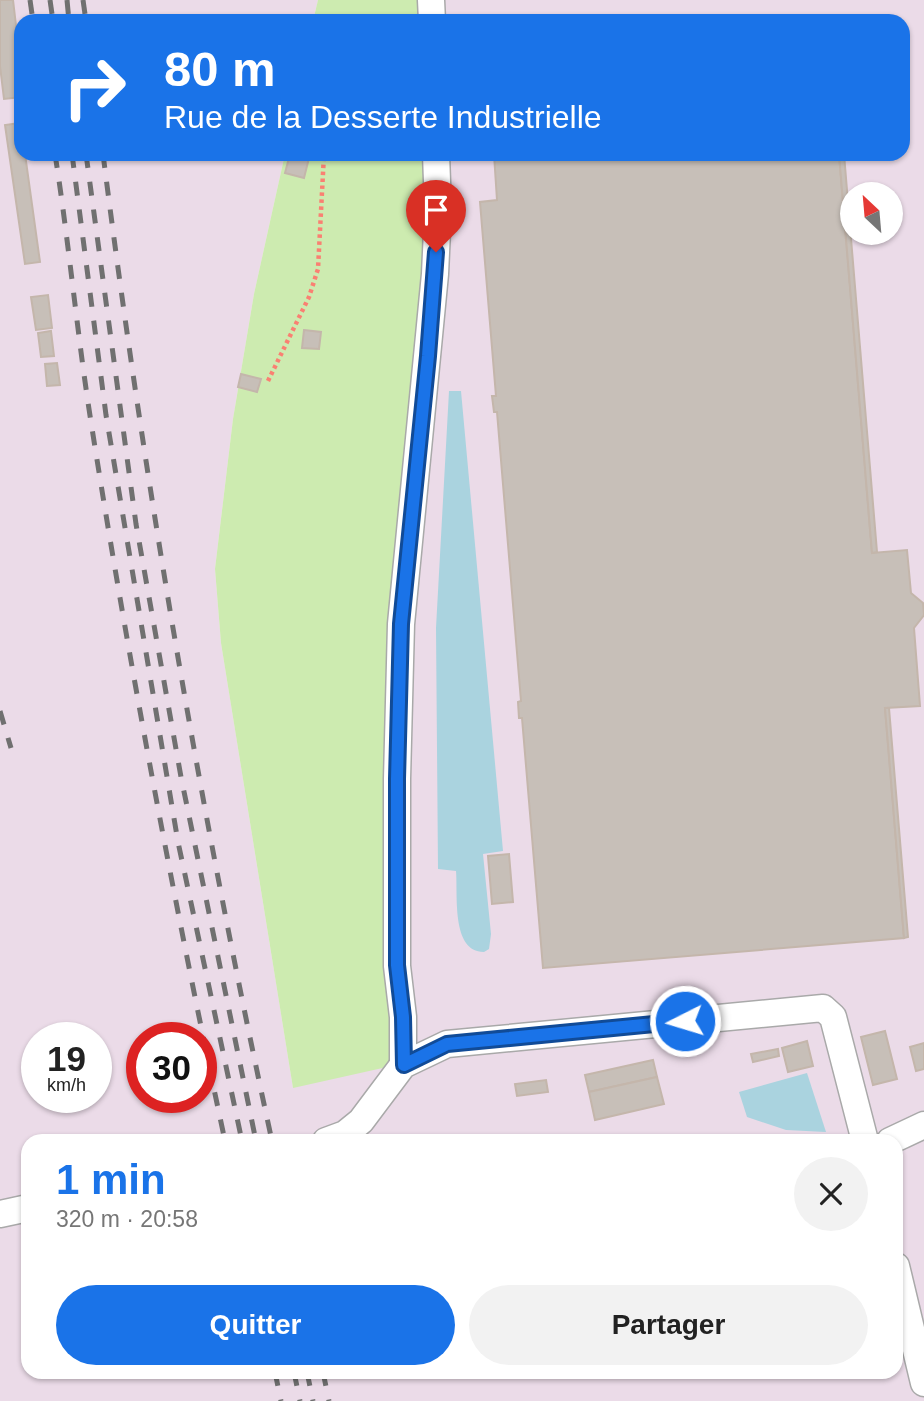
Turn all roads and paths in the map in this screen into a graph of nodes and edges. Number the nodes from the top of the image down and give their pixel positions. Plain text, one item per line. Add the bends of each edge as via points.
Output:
1 (322, 161) edge
2 (436, 161) edge
3 (268, 381) dead end
4 (404, 1065) junction
5 (924, 1125) edge
6 (339, 1134) edge
7 (863, 1134) edge
8 (903, 1135) edge
9 (21, 1210) edge
10 (0, 1214) edge
11 (903, 1295) edge
12 (924, 1383) edge

1 - 3 path via 318,269 310,297
2 - 4 street via 435,274 401,624 397,965
4 - 6 street via 369,1111
4 - 7 street via 447,1044 466,1041 822,1009 833,1017
5 - 8 street
9 - 10 street
11 - 12 street

